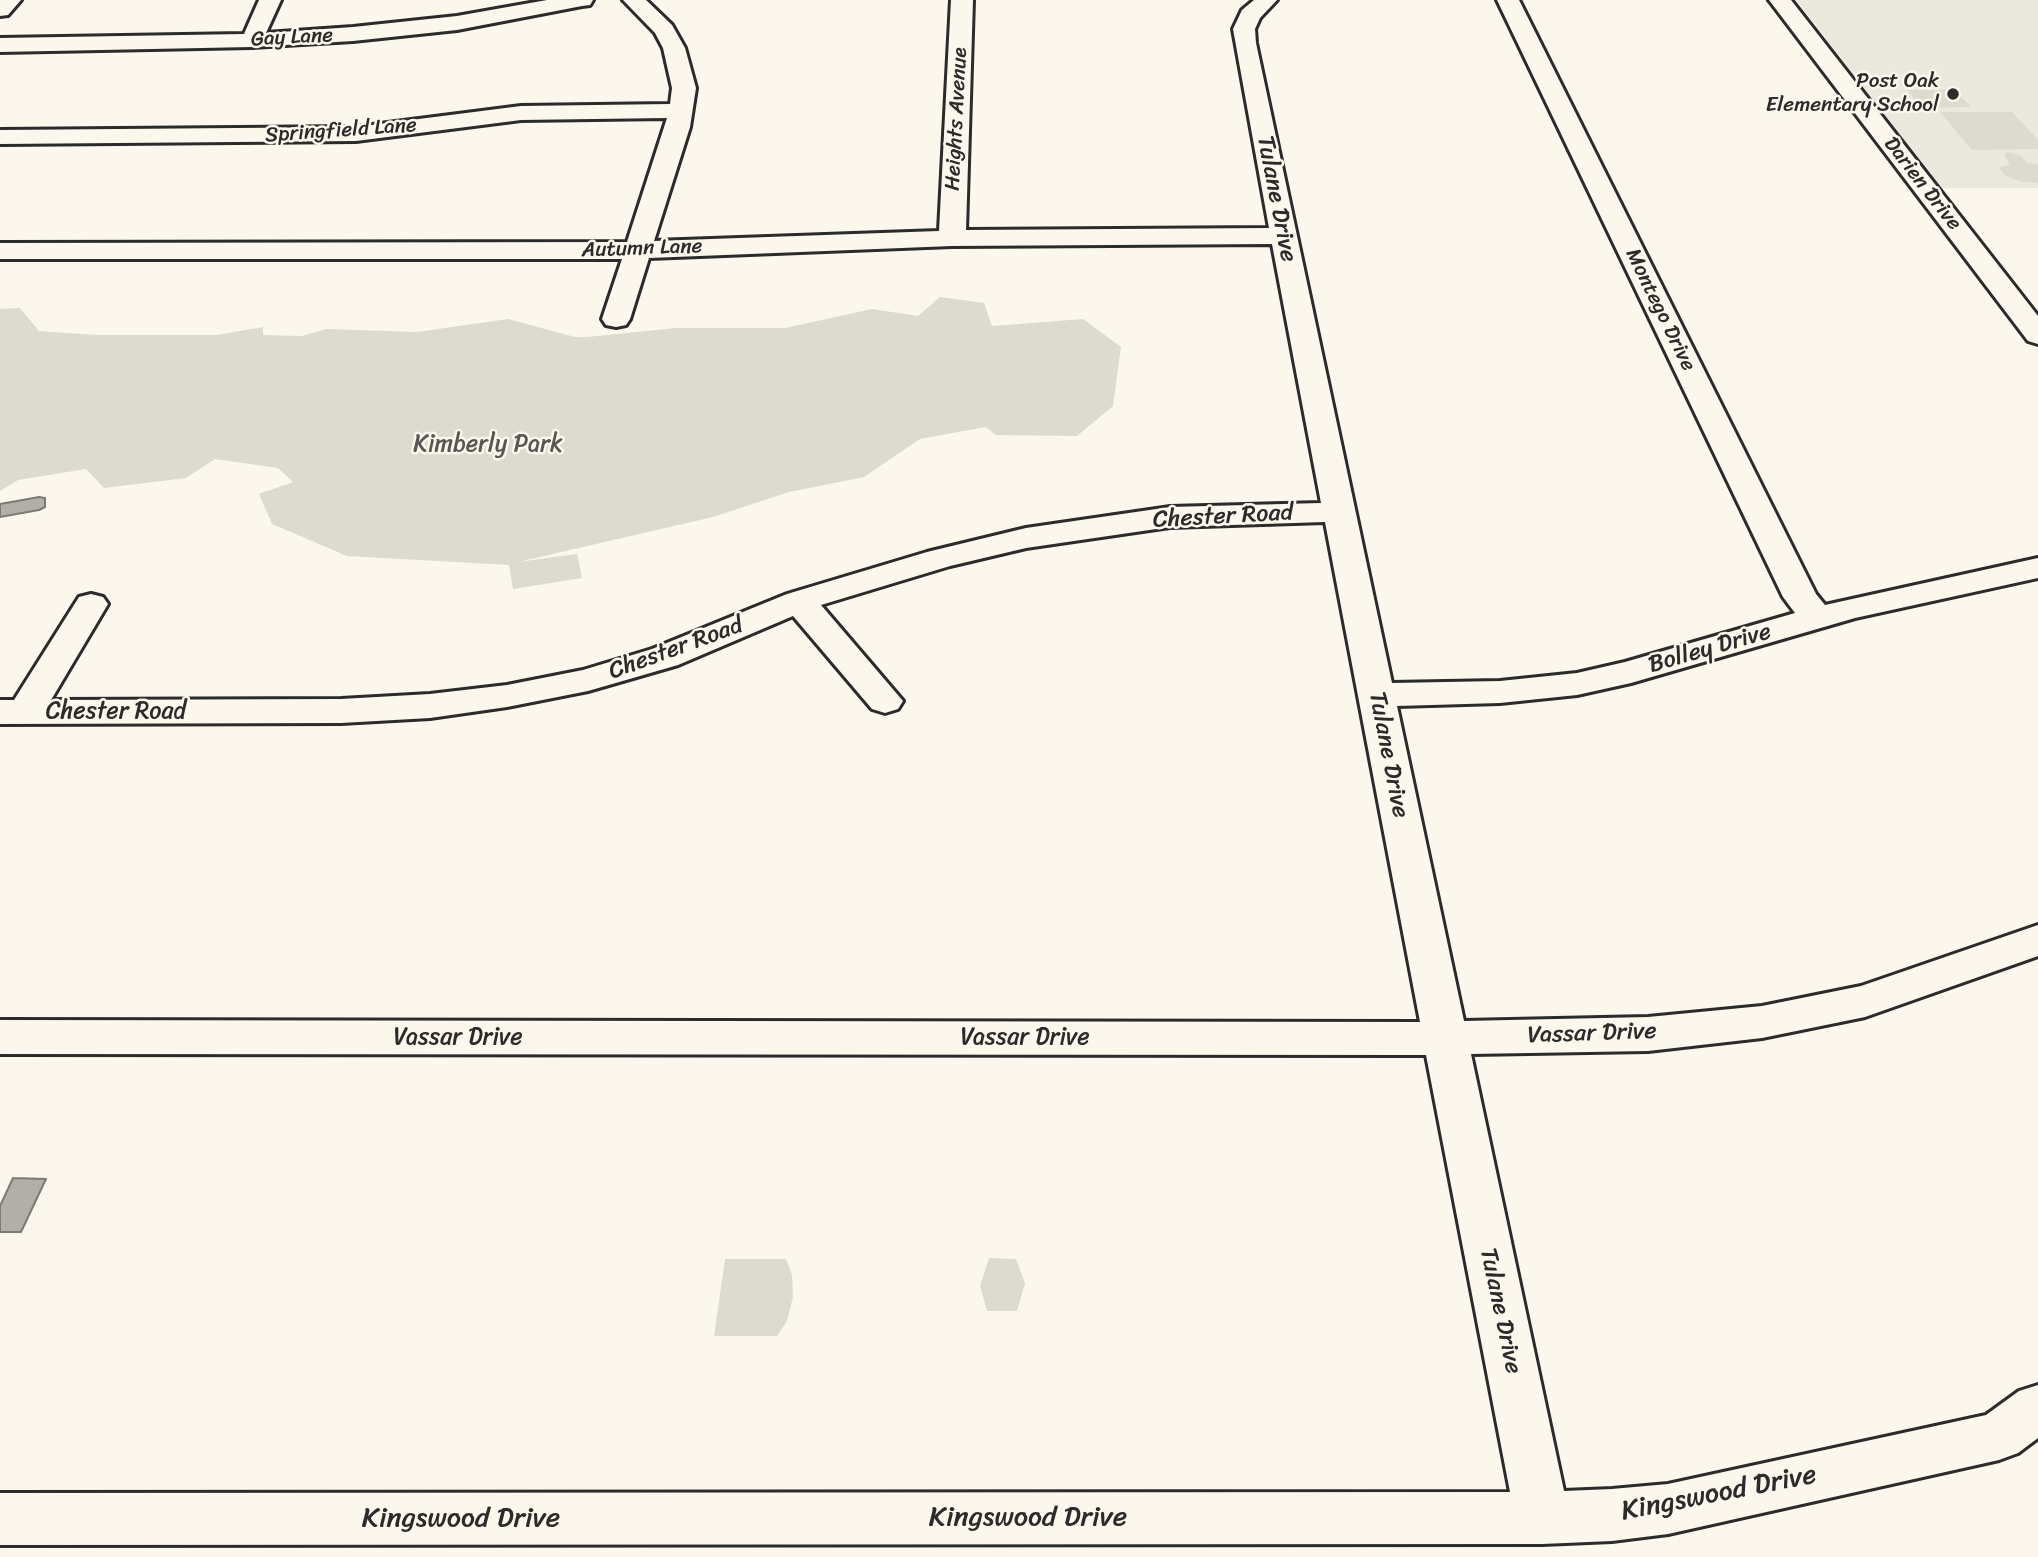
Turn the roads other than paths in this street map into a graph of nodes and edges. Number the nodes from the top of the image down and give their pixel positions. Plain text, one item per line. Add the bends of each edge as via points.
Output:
1 (10, 0) edge
2 (270, 0) edge
3 (582, 0) edge
4 (634, 0) edge
5 (962, 0) edge
6 (1266, 0) edge
7 (1508, 0) edge
8 (1780, 0) edge
9 (0, 9) edge
10 (252, 40) junction
11 (0, 44) edge
12 (681, 111) junction
13 (0, 137) edge
14 (1283, 236) junction
15 (951, 238) junction
16 (639, 250) junction
17 (0, 251) edge
18 (616, 319) dead end
19 (2038, 335) edge
20 (1340, 512) junction
21 (2038, 568) edge
22 (799, 601) junction
23 (91, 604) dead end
24 (1817, 617) junction
25 (1376, 695) junction
26 (885, 701) dead end
27 (13, 712) edge
28 (2038, 940) edge
29 (0, 1037) edge
30 (1444, 1038) junction
31 (2038, 1408) edge
32 (1542, 1518) junction
33 (0, 1519) edge

1 - 9 street
2 - 10 street
3 - 10 street, Gay Lane via 457,23
4 - 12 street via 664,30 674,48 684,88
5 - 15 street, Heights Avenue
6 - 14 street, Tulane Drive via 1250,15 1245,43
7 - 24 street, Montego Drive via 1800,597
8 - 19 street, Darien Drive
10 - 11 street, Gay Lane
12 - 13 street, Springfield Lane via 521,113 402,130 316,136
12 - 16 street
14 - 15 street, Autumn Lane
14 - 20 street, Tulane Drive
15 - 16 street, Autumn Lane
16 - 17 street, Autumn Lane
16 - 18 street
20 - 22 street, Chester Road via 1170,517 1027,538
20 - 25 street, Tulane Drive
21 - 24 street, Bolley Drive
22 - 26 street
22 - 27 street, Chester Road via 665,657 588,680 507,696 341,711
23 - 27 street
24 - 25 street, Bolley Drive via 1577,684 1500,692
25 - 30 street, Tulane Drive
28 - 30 street, Vassar Drive via 1865,1001 1762,1022 1648,1034
29 - 30 street, Vassar Drive
30 - 32 street, Tulane Drive
31 - 32 street, Kingswood Drive via 1999,1436 1986,1439 1668,1509
32 - 33 street, Kingswood Drive

